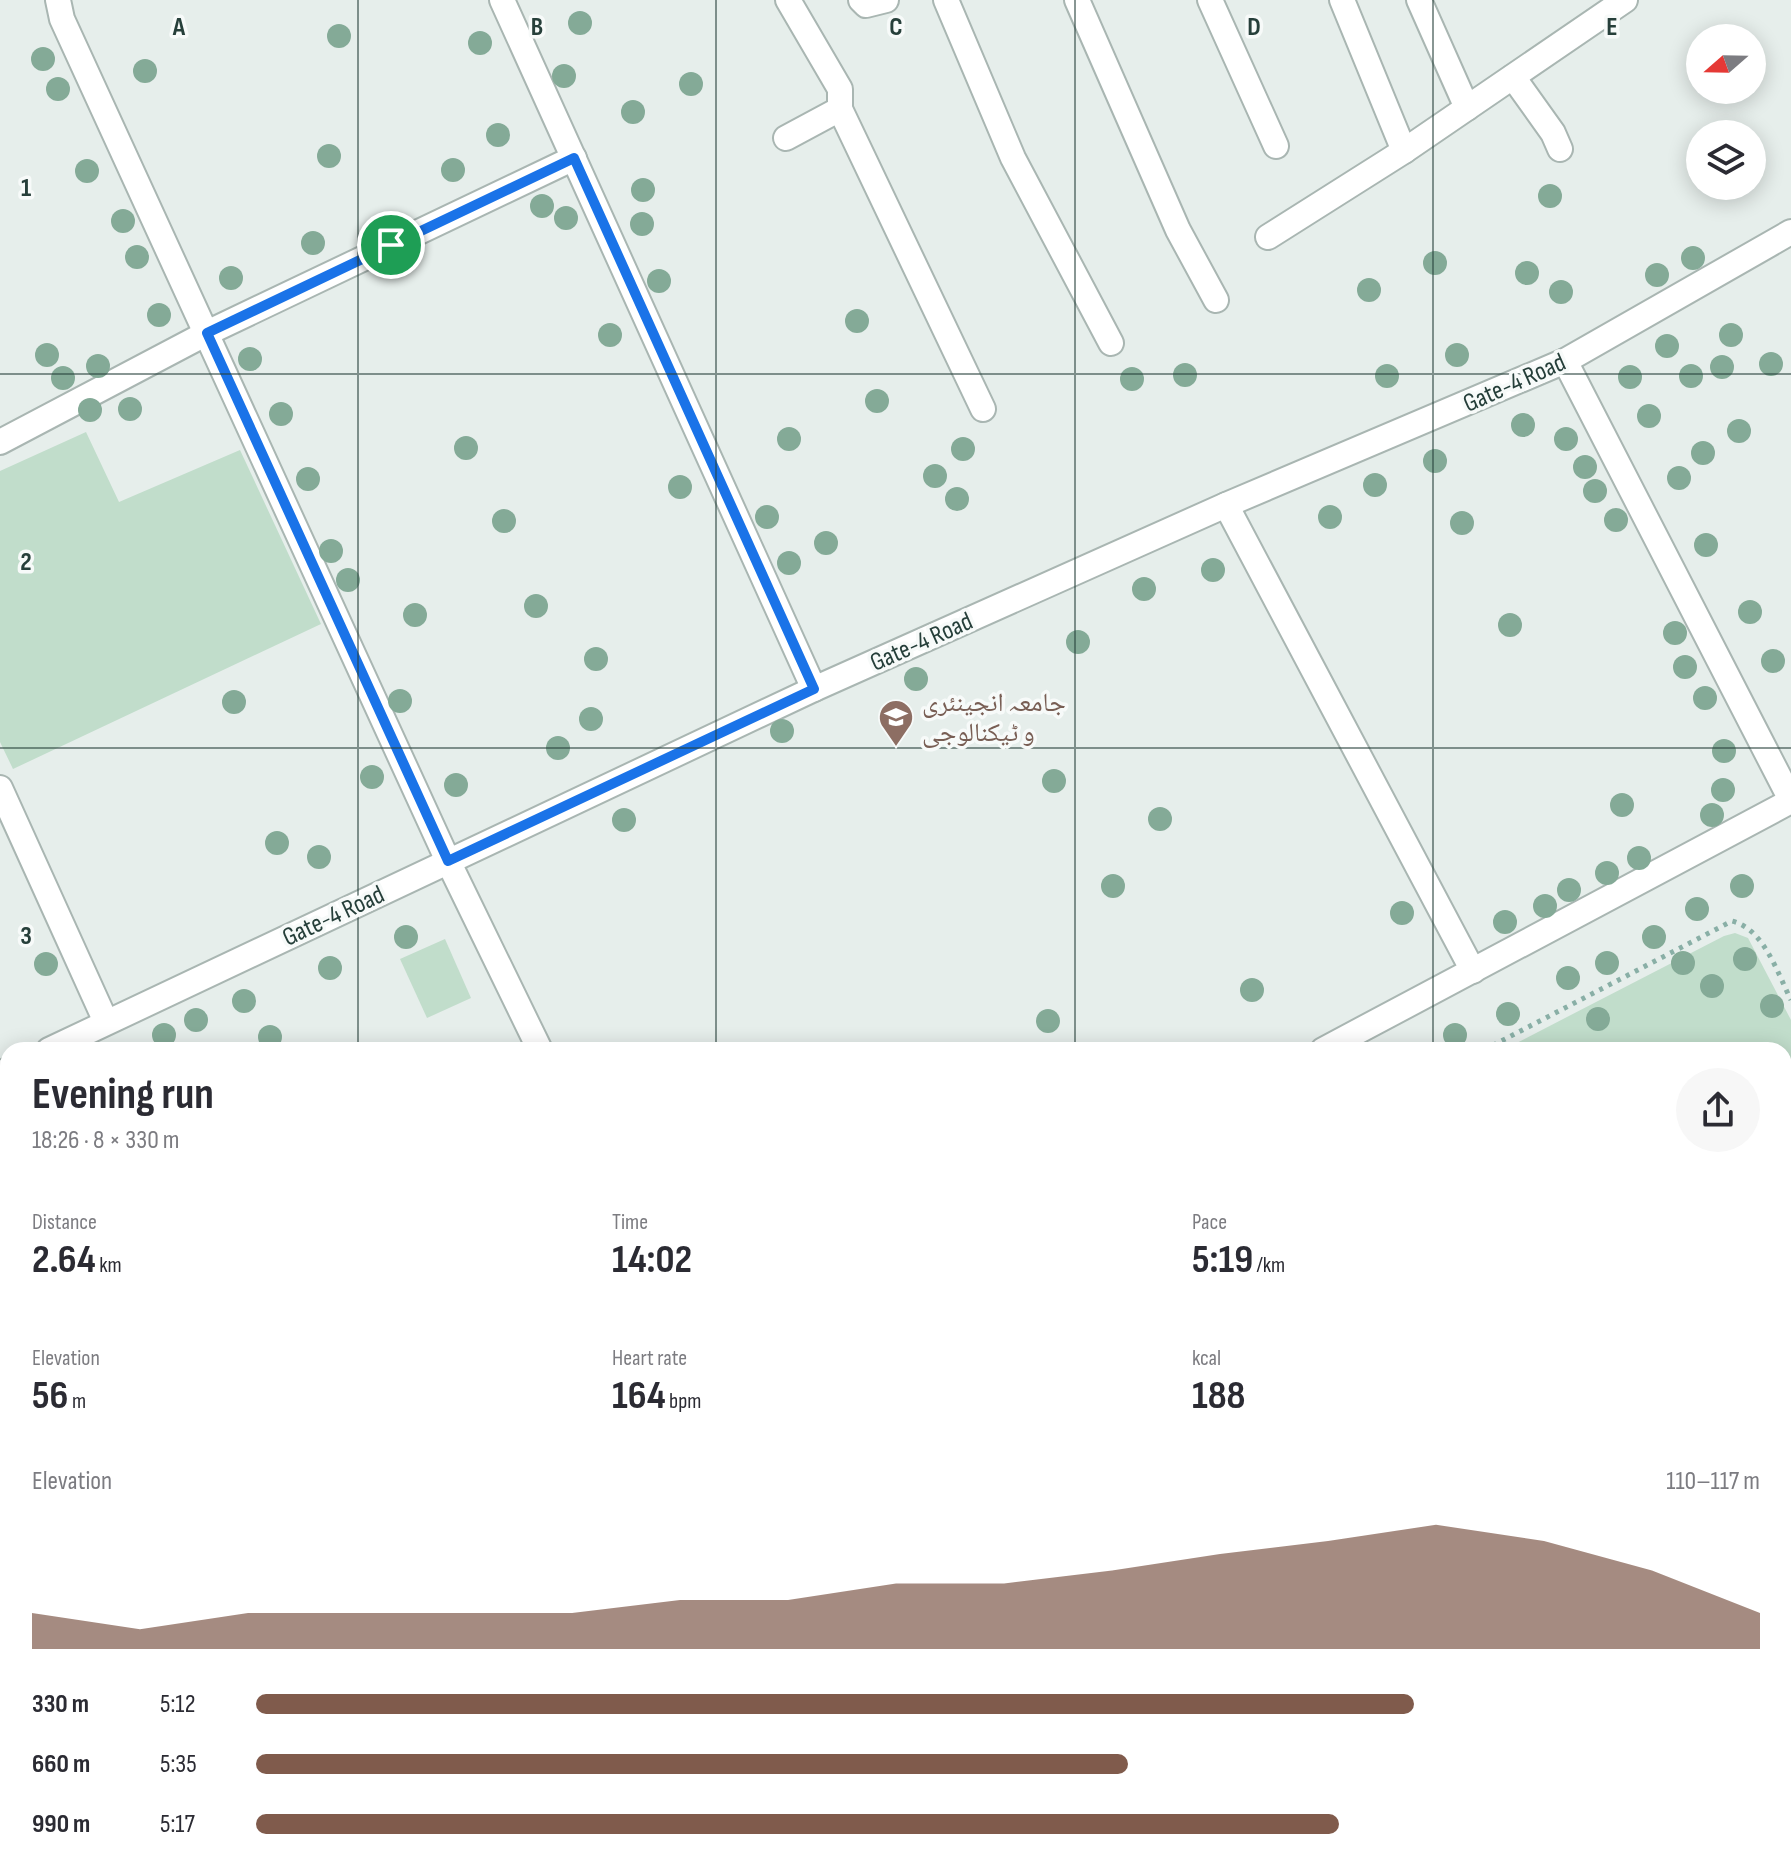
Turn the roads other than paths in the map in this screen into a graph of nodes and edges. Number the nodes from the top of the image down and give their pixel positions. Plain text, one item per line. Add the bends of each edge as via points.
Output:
1 (58, 0) edge
2 (502, 0) edge
3 (788, 0) edge
4 (861, 0) edge
5 (886, 0) edge
6 (946, 0) edge
7 (1077, 0) edge
8 (1210, 0) edge
9 (1342, 0) edge
10 (1419, 0) edge
11 (1625, 0) edge
12 (1513, 77) junction
13 (1467, 108) junction
14 (840, 109) junction
15 (786, 138) dead end
16 (1276, 146) dead end
17 (1560, 149) dead end
18 (1404, 151) junction
19 (574, 158) junction
20 (1791, 232) edge
21 (1268, 237) dead end
22 (1216, 300) dead end
23 (207, 333) junction
24 (1111, 343) dead end
25 (1565, 361) junction
26 (983, 409) dead end
27 (0, 442) edge
28 (1226, 505) junction
29 (814, 689) junction
30 (0, 788) edge
31 (1791, 800) edge
32 (448, 861) junction
33 (1473, 971) junction
34 (106, 1022) junction
35 (65, 1042) edge
36 (536, 1042) edge
37 (1338, 1042) edge

1 - 23 street via 62,19
2 - 19 street
3 - 14 street via 840,89
4 - 5 street via 866,5
6 - 24 street via 1013,158
7 - 22 street via 1178,230
8 - 16 street
9 - 18 street
10 - 13 street
11 - 12 street
12 - 13 street
12 - 17 street
13 - 18 street
14 - 15 street
14 - 26 street
18 - 21 street
19 - 23 street
19 - 29 street
20 - 25 street, Gate-4 Road
23 - 27 street
23 - 32 street
25 - 28 street, Gate-4 Road
25 - 31 street
28 - 29 street, Gate-4 Road
28 - 33 street
29 - 32 street, Gate-4 Road
30 - 34 street
31 - 33 street
32 - 34 street, Gate-4 Road
32 - 36 street
33 - 37 street
34 - 35 street, Gate-4 Road

